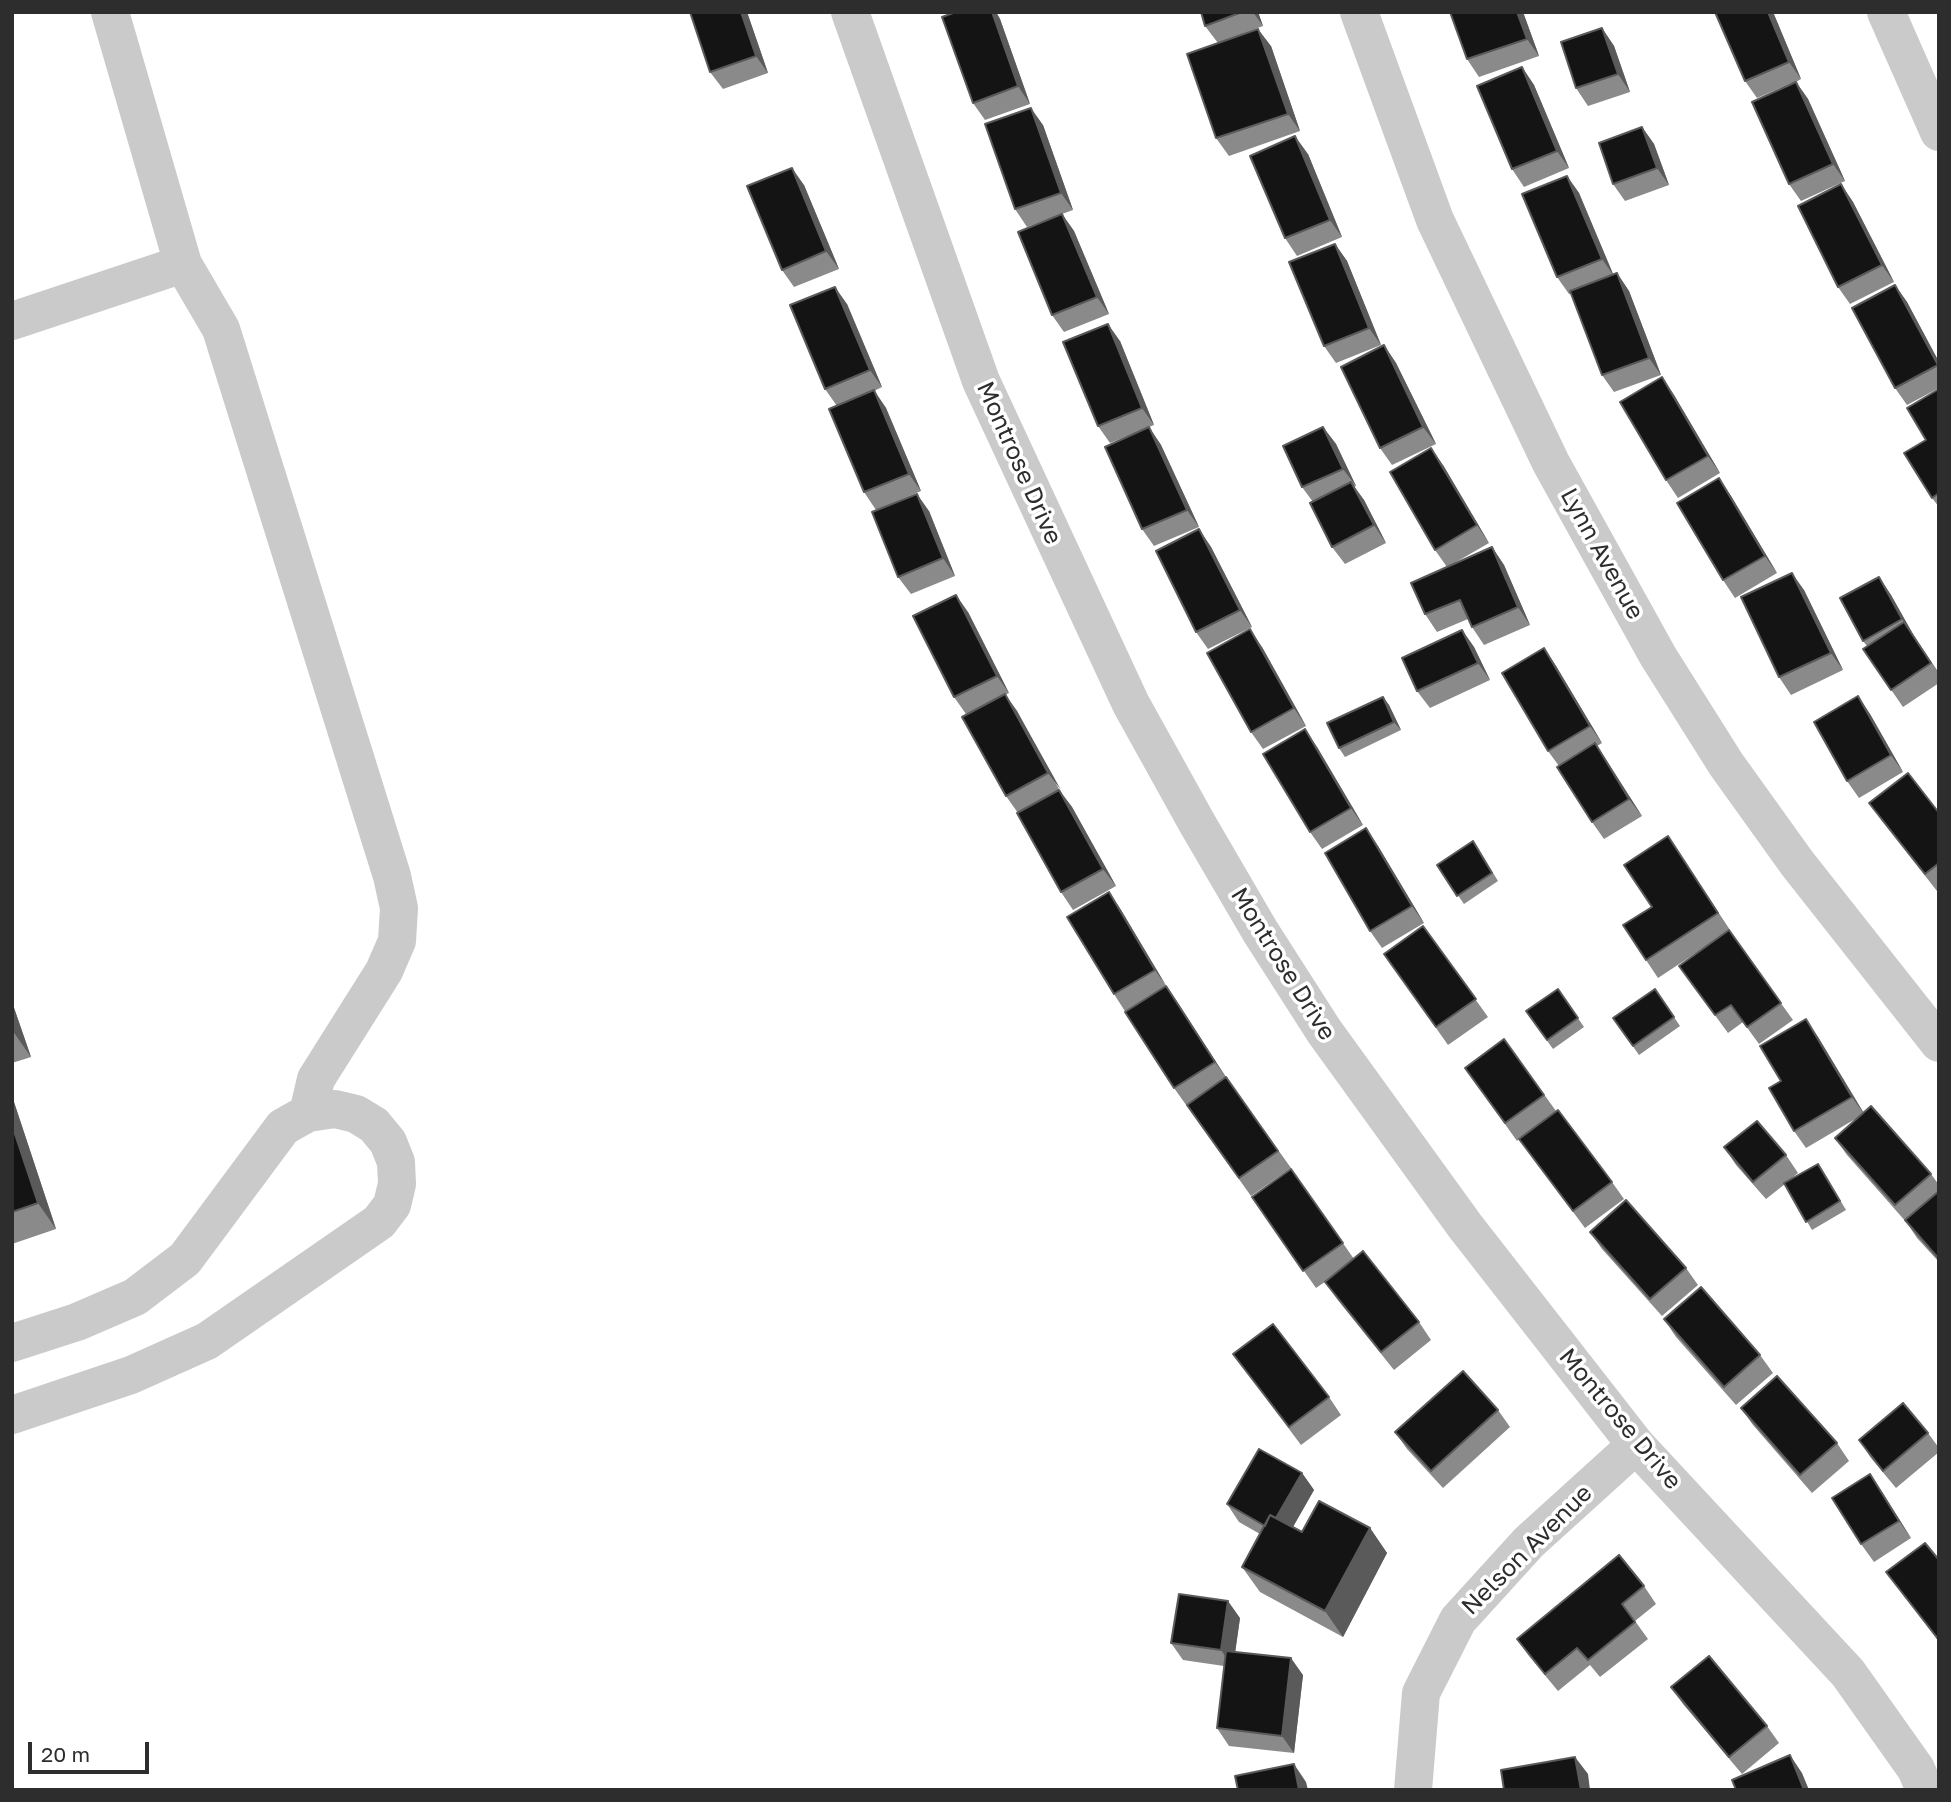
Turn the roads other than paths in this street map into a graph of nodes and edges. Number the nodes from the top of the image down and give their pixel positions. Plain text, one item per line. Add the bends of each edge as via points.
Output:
1 (110, 12) edge
2 (850, 12) edge
3 (1359, 12) edge
4 (1886, 12) edge
5 (1939, 132) edge
6 (183, 264) junction
7 (12, 321) edge
8 (1939, 1044) edge
9 (308, 1113) junction
10 (12, 1343) edge
11 (12, 1415) edge
12 (1636, 1445) junction
13 (1413, 1790) edge
14 (1925, 1790) edge

1 - 6 street
2 - 12 street, Montrose Drive via 981,381 1138,716 1260,931 1324,1031 1465,1226
3 - 8 street, Lynn Avenue via 1435,220 1551,463 1651,644 1726,764 1797,863
4 - 5 street
6 - 7 street
6 - 9 street via 221,329 399,908 397,941 384,971 316,1079
9 - 10 street via 283,1127 185,1259 135,1297
9 - 11 street via 335,1109 356,1114 374,1125 388,1142 396,1162 397,1184 392,1205 379,1222 207,1341 131,1376
12 - 13 street, Nelson Avenue via 1529,1542 1458,1620 1421,1693
12 - 14 street, Montrose Drive via 1848,1673 1916,1769

